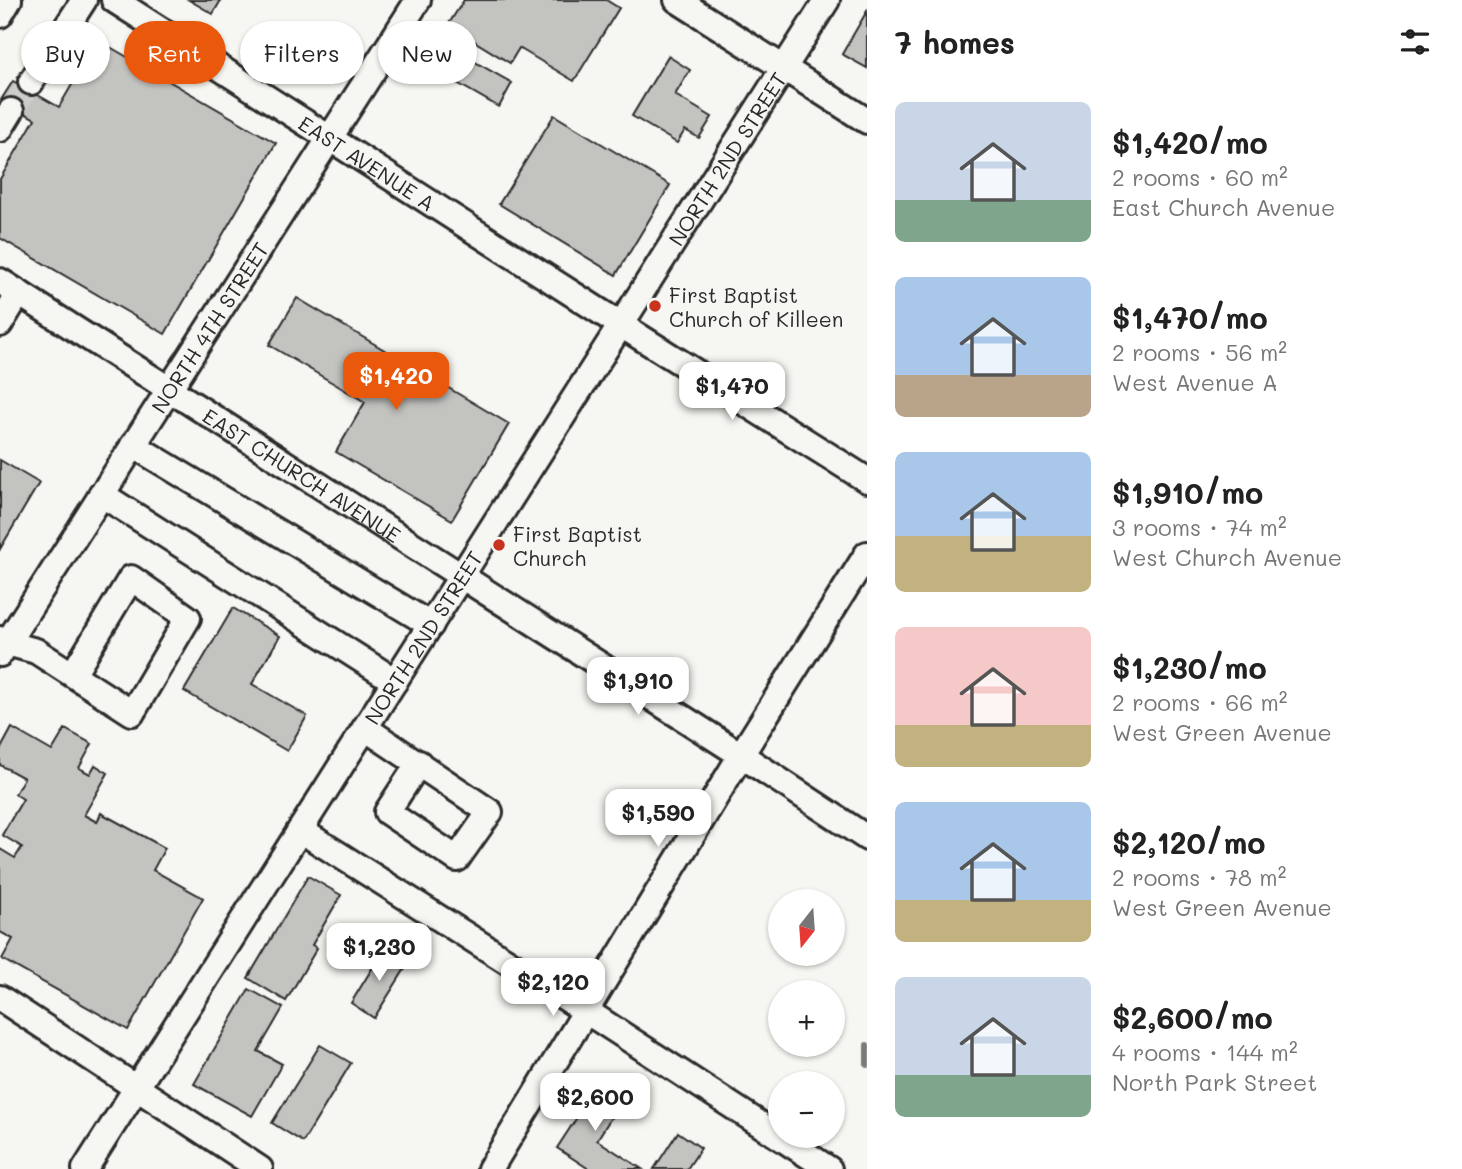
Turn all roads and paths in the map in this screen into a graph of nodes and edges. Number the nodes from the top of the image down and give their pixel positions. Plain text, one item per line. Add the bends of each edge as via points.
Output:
1 (9, 0) edge
2 (84, 0) edge
3 (114, 0) edge
4 (418, 0) edge
5 (677, 0) edge
6 (827, 0) edge
7 (0, 15) edge
8 (70, 21) edge
9 (784, 69) junction
10 (867, 121) edge
11 (330, 139) junction
12 (10, 287) edge
13 (0, 324) edge
14 (621, 325) junction
15 (168, 389) junction
16 (133, 445) junction
17 (867, 480) edge
18 (101, 494) junction
19 (867, 554) edge
20 (462, 576) junction
21 (431, 625) junction
22 (2, 645) edge
23 (73, 674) junction
24 (395, 681) junction
25 (365, 728) junction
26 (741, 755) junction
27 (419, 763) dead end
28 (300, 830) junction
29 (867, 838) edge
30 (0, 998) edge
31 (586, 1012) junction
32 (137, 1087) junction
33 (85, 1169) edge
34 (260, 1169) edge
35 (490, 1169) edge
36 (829, 1169) edge

1 - 7 street
2 - 8 street
3 - 11 street, EAST AVENUE A
4 - 11 street, NORTH 4TH STREET
5 - 9 street
6 - 9 street, NORTH 2ND STREET
9 - 10 street
9 - 14 street, NORTH 2ND STREET
11 - 14 street, EAST AVENUE A
11 - 15 street, NORTH 4TH STREET
12 - 13 street
12 - 15 street, EAST CHURCH AVENUE
14 - 17 street, EAST AVENUE A
14 - 20 street, NORTH 2ND STREET
15 - 16 street, NORTH 4TH STREET
15 - 20 street, EAST CHURCH AVENUE
16 - 18 street, NORTH 4TH STREET
16 - 21 street
18 - 22 street, NORTH 4TH STREET
18 - 24 street
19 - 26 street
20 - 21 street, NORTH 2ND STREET
20 - 26 street, EAST CHURCH AVENUE
21 - 24 street, NORTH 2ND STREET
22 - 23 street via 36,651
23 - 23 street via 132,713 188,618 131,578
24 - 25 street, NORTH 2ND STREET
25 - 27 street
25 - 28 street, NORTH 2ND STREET
26 - 29 street, EAST CHURCH AVENUE
26 - 31 street
28 - 31 street
28 - 32 street, NORTH 2ND STREET
30 - 32 street
31 - 35 street
31 - 36 street
32 - 33 street, NORTH 2ND STREET
32 - 34 street

